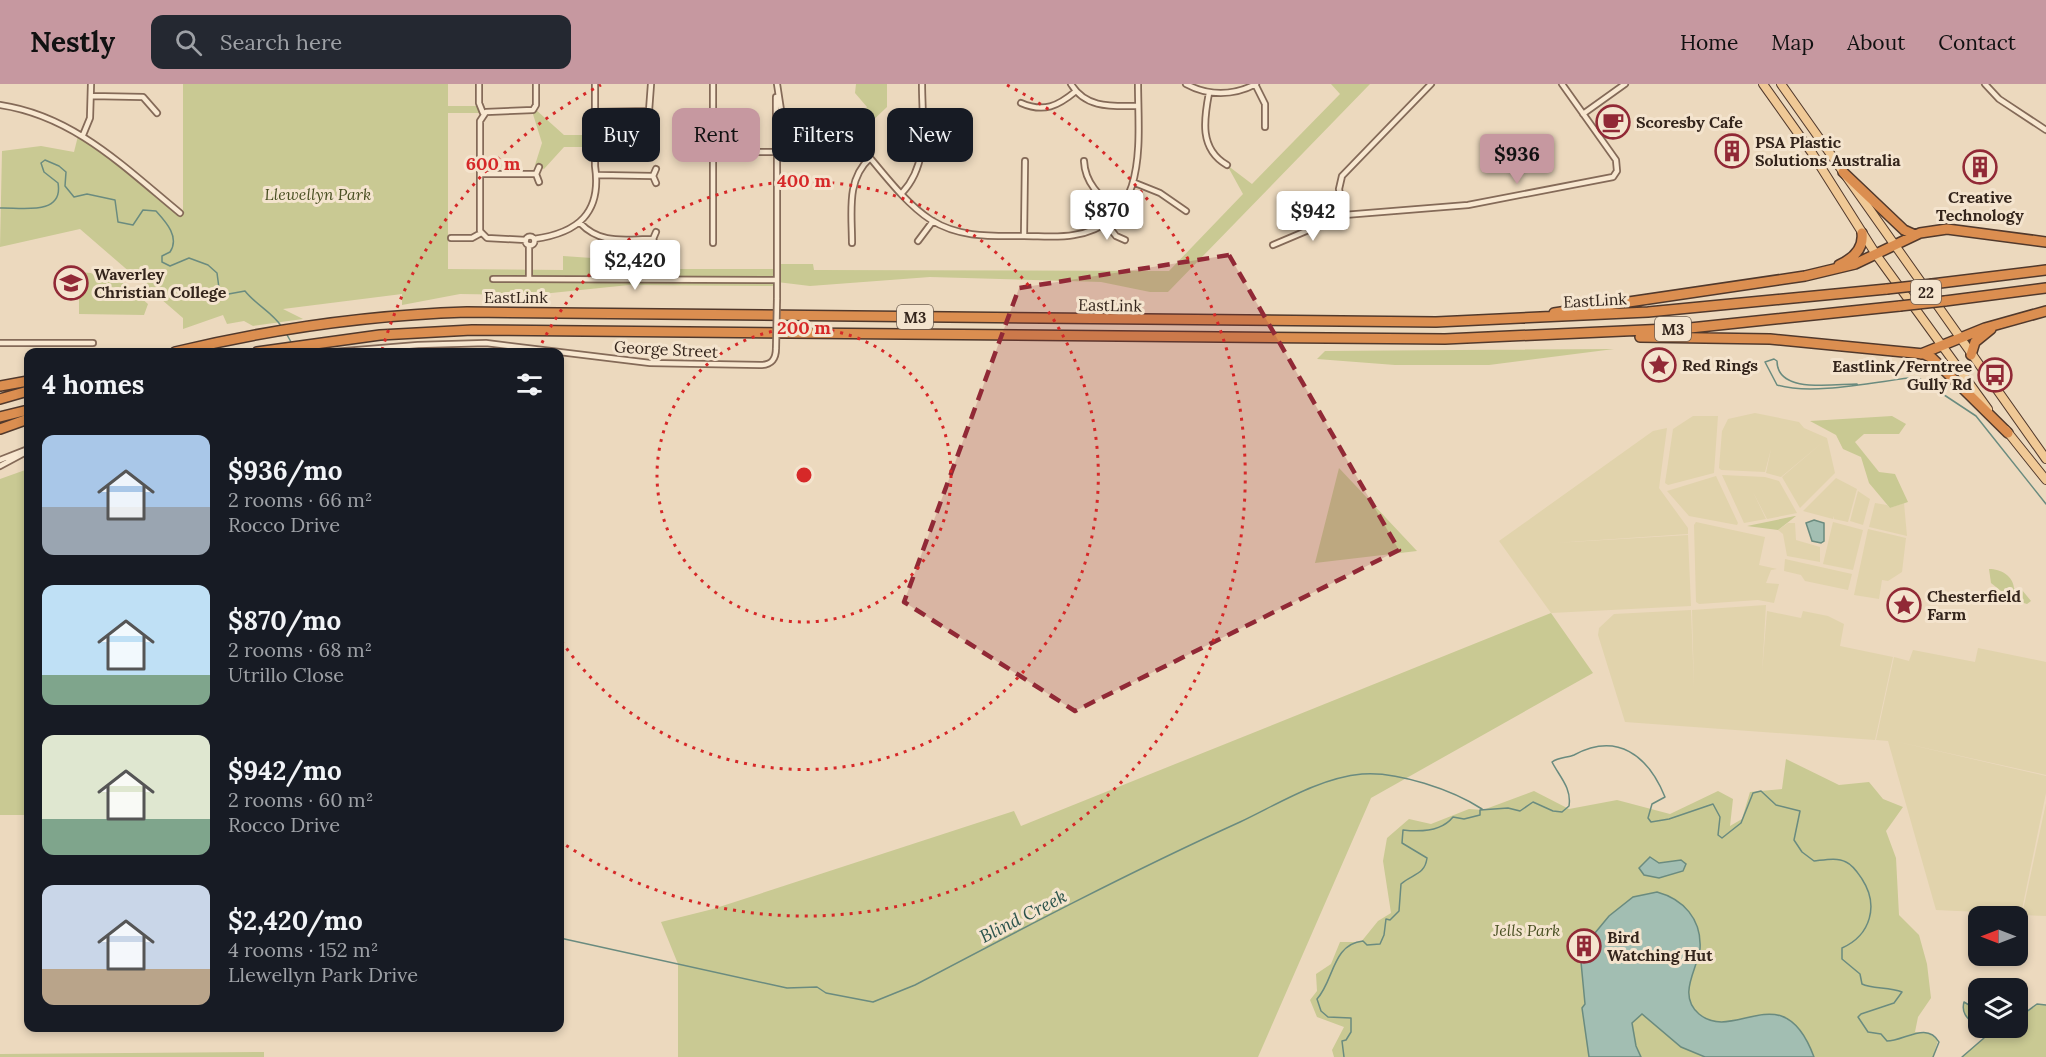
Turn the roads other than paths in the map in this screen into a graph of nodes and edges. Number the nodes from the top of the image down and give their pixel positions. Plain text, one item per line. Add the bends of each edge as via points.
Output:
1 (91, 84) edge
2 (479, 84) edge
3 (536, 84) edge
4 (595, 84) edge
5 (651, 84) edge
6 (713, 84) edge
7 (777, 84) edge
8 (922, 84) edge
9 (1071, 84) edge
10 (1138, 84) edge
11 (1186, 84) edge
12 (1255, 84) edge
13 (1431, 84) edge
14 (1562, 84) edge
15 (1625, 84) edge
16 (1763, 84) edge
17 (1781, 84) edge
18 (1985, 84) edge
19 (1076, 91) junction
20 (1209, 93) junction
21 (91, 96) junction
22 (1021, 103) dead end
23 (0, 105) edge
24 (1138, 106) junction
25 (595, 108) edge
26 (649, 108) edge
27 (713, 108) edge
28 (779, 108) edge
29 (922, 108) edge
30 (157, 113) dead end
31 (483, 113) junction
32 (1583, 114) junction
33 (1264, 127) dead end
34 (2046, 130) edge
35 (83, 135) junction
36 (1025, 161) dead end
37 (1084, 161) dead end
38 (595, 162) edge
39 (714, 162) edge
40 (777, 162) edge
41 (866, 162) edge
42 (874, 162) edge
43 (920, 162) edge
44 (1227, 165) dead end
45 (539, 167) dead end
46 (656, 169) dead end
47 (1843, 172) junction
48 (480, 174) junction
49 (536, 174) junction
50 (598, 176) junction
51 (653, 176) junction
52 (539, 182) dead end
53 (656, 183) dead end
54 (1134, 183) junction
55 (902, 193) junction
56 (1117, 211) junction
57 (1186, 211) dead end
58 (180, 213) dead end
59 (1344, 215) junction
60 (933, 221) junction
61 (1105, 222) junction
62 (580, 223) junction
63 (656, 232) dead end
64 (481, 233) junction
65 (1862, 233) junction
66 (1915, 235) junction
67 (1024, 236) junction
68 (450, 238) dead end
69 (534, 239) junction
70 (653, 239) junction
71 (526, 240) junction
72 (1125, 240) dead end
73 (918, 241) dead end
74 (2046, 242) edge
75 (713, 243) dead end
76 (852, 243) dead end
77 (530, 245) junction
78 (1273, 245) dead end
79 (656, 246) dead end
80 (1893, 246) junction
81 (1877, 256) junction
82 (2046, 270) edge
83 (1820, 273) junction
84 (494, 279) dead end
85 (530, 279) junction
86 (777, 280) junction
87 (2046, 288) edge
88 (2046, 311) edge
89 (2018, 318) junction
90 (1529, 319) junction
91 (1959, 338) junction
92 (1445, 339) junction
93 (0, 343) edge
94 (93, 343) dead end
95 (1941, 346) junction
96 (194, 348) edge
97 (284, 348) edge
98 (382, 348) edge
99 (527, 348) edge
100 (564, 353) edge
101 (1921, 354) junction
102 (1971, 355) junction
103 (24, 382) edge
104 (0, 386) edge
105 (24, 392) edge
106 (0, 399) edge
107 (24, 411) edge
108 (0, 417) edge
109 (24, 420) edge
110 (0, 429) edge
111 (2008, 433) junction
112 (24, 451) edge
113 (24, 452) edge
114 (2046, 459) edge
115 (0, 460) edge
116 (0, 466) edge
117 (2046, 480) edge

1 - 21 street
2 - 31 street
3 - 31 street via 533,110
4 - 25 street
5 - 26 street
6 - 27 street
7 - 28 street, George Street
8 - 29 street
9 - 19 street
10 - 24 street
11 - 20 street
12 - 20 street via 1232,93
12 - 33 street via 1265,104
13 - 59 street via 1342,176 1338,186
14 - 32 street
15 - 32 street
16 - 65 main road, 22
17 - 47 main road, 22
18 - 34 street via 1995,96
19 - 22 street via 1050,108 1037,109
19 - 24 street via 1102,106
20 - 44 street via 1205,134 1213,155
21 - 30 street via 143,97
21 - 35 street via 90,121
23 - 35 street via 37,113
24 - 54 street via 1139,163
31 - 48 street via 479,123
32 - 59 street via 1616,160 1617,171 1610,179 1468,205
35 - 58 street
36 - 67 street
37 - 56 street via 1085,174 1095,190
38 - 50 street
39 - 75 street
40 - 86 street, George Street
41 - 76 street via 853,184
42 - 55 street
43 - 55 street via 915,178
45 - 49 street
46 - 51 street
47 - 66 highway via 1904,230
47 - 80 main road, 22
48 - 49 street
48 - 64 street
49 - 52 street
50 - 51 street
50 - 62 street via 591,205
51 - 53 street
54 - 56 street
54 - 57 street via 1160,193
55 - 60 street
56 - 61 street
59 - 78 street
60 - 67 street via 976,236
60 - 73 street
61 - 67 street via 1072,236
61 - 72 street via 1116,236
62 - 69 street via 557,236
62 - 70 street via 603,238
63 - 70 street
64 - 68 street via 471,238
64 - 71 street via 489,238
65 - 81 main road, 22
65 - 83 highway via 1861,245 1853,256
66 - 74 highway via 1947,229
66 - 80 highway
69 - 71 street via 530,236
69 - 77 street
70 - 79 street
71 - 77 street
77 - 85 street
80 - 81 highway
80 - 91 main road, 22
81 - 83 highway
81 - 95 main road, 22
82 - 90 highway, EastLink / M3, bridge via 1678,310
83 - 90 highway
84 - 85 street
85 - 86 street
86 - 100 street, George Street, bridge via 774,360 760,365 650,363
87 - 92 highway, EastLink / M3, bridge via 1669,329
88 - 89 highway
89 - 91 highway
89 - 102 highway via 1986,332 1974,343
90 - 96 highway, EastLink / M3 via 1287,322 499,311 388,316 302,327
91 - 95 highway
91 - 102 main road, 22
92 - 97 highway, EastLink / M3 via 508,329 420,332
92 - 101 highway via 1732,338
93 - 94 street
95 - 101 highway
95 - 111 main road, 22
98 - 99 street, George Street, bridge via 486,343
101 - 111 highway via 1932,358
102 - 114 main road, 22
103 - 104 highway
105 - 106 highway
107 - 108 highway
109 - 110 highway
111 - 117 main road, 22
112 - 115 street
113 - 116 street

